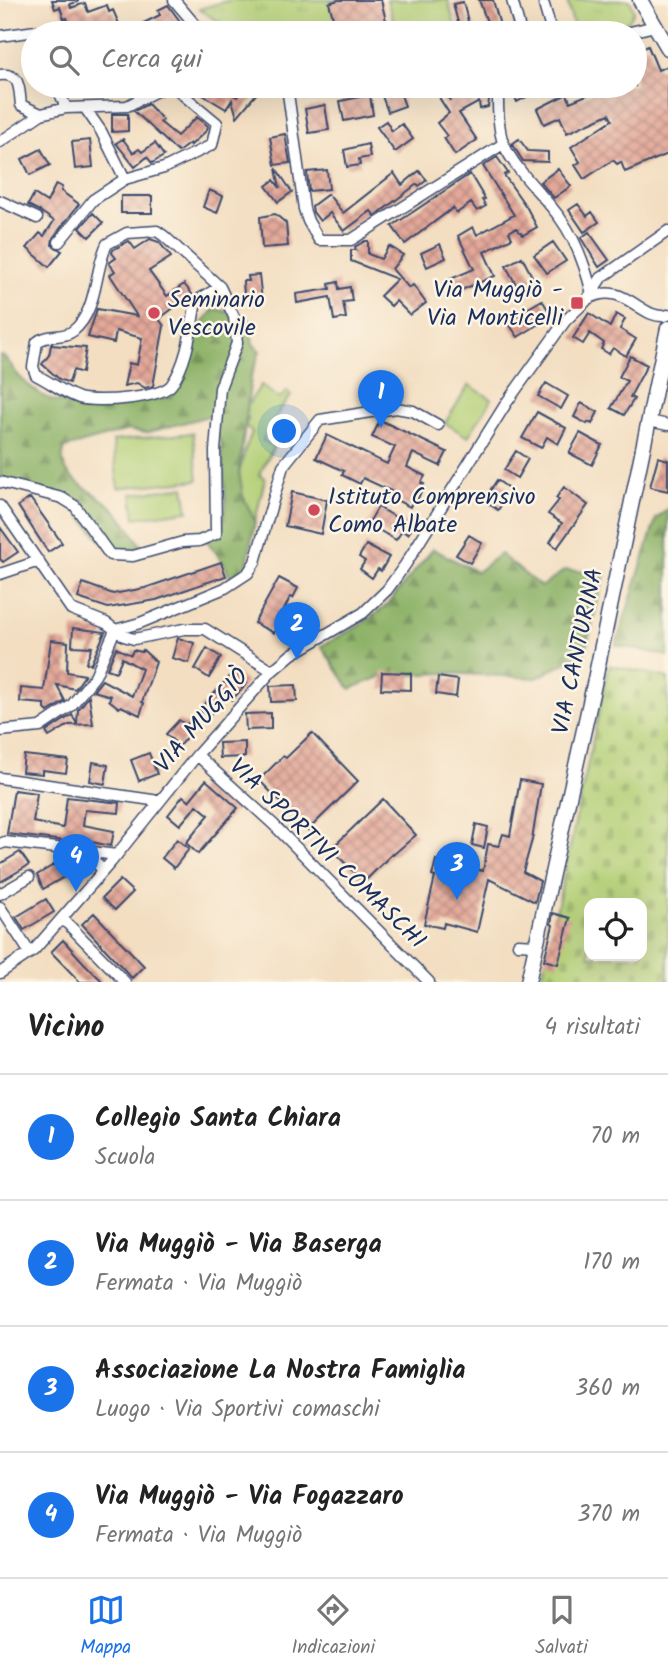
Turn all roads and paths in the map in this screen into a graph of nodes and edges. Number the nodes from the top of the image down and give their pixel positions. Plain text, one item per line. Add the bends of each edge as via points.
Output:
1 (174, 0) edge
2 (512, 0) edge
3 (640, 0) edge
4 (544, 5) dead end
5 (651, 20) junction
6 (194, 21) edge
7 (518, 21) edge
8 (549, 21) edge
9 (647, 22) edge
10 (21, 33) edge
11 (0, 36) edge
12 (668, 48) edge
13 (0, 75) edge
14 (62, 98) edge
15 (143, 98) edge
16 (187, 98) edge
17 (289, 98) edge
18 (497, 98) edge
19 (66, 108) junction
20 (85, 108) junction
21 (41, 114) junction
22 (0, 142) edge
23 (503, 144) junction
24 (125, 178) junction
25 (0, 201) edge
26 (37, 218) dead end
27 (668, 231) edge
28 (59, 242) dead end
29 (220, 287) junction
30 (590, 296) junction
31 (663, 315) edge
32 (668, 331) edge
33 (649, 421) junction
34 (438, 425) dead end
35 (668, 425) edge
36 (0, 482) edge
37 (0, 506) edge
38 (39, 561) junction
39 (0, 574) edge
40 (116, 630) junction
41 (272, 671) junction
42 (0, 731) edge
43 (197, 755) junction
44 (0, 778) edge
45 (159, 801) junction
46 (0, 844) edge
47 (87, 851) junction
48 (117, 855) junction
49 (103, 871) junction
50 (29, 877) dead end
51 (0, 894) edge
52 (0, 907) edge
53 (62, 918) junction
54 (518, 944) dead end
55 (537, 945) junction
56 (30, 953) junction
57 (0, 973) edge
58 (125, 982) edge
59 (429, 982) edge
60 (528, 982) edge

1 - 6 street
2 - 7 street
3 - 5 main road
4 - 8 street
5 - 9 street
5 - 12 main road
10 - 11 street
13 - 21 street via 14,77 21,105
14 - 19 street
15 - 20 street via 127,106
16 - 24 street via 217,123 212,145 164,168
17 - 23 street via 304,209 317,242 351,240
18 - 23 street
19 - 20 street
19 - 21 street
20 - 24 street
21 - 22 street
23 - 30 street via 561,220 585,267
24 - 28 street via 93,200
25 - 26 street
27 - 30 street, VIA MUGGIÒ via 601,278
29 - 29 street via 158,231 127,233 107,244 86,318 71,333 37,342 36,375 83,399 162,393 172,385 185,355 196,301
29 - 36 street via 234,317 237,343 220,388 216,534 133,556 110,555 75,506 62,498
30 - 31 street via 615,294
30 - 41 street, VIA MUGGIÒ via 530,368 387,590 363,613 292,654
31 - 32 street
32 - 33 main road, VIA CANTURINA
33 - 35 street
33 - 55 main road, VIA CANTURINA
34 - 40 street via 413,411 396,408 320,420 287,458 248,573 225,588
37 - 38 street
38 - 39 street
38 - 40 street via 71,609
40 - 41 street via 134,639 205,629
40 - 42 street via 95,676 71,706 40,727
41 - 43 street, VIA MUGGIÒ
43 - 45 street, VIA MUGGIÒ
43 - 59 street, VIA SPORTIVI COMASCHI via 273,824
44 - 45 street
45 - 48 street, VIA MUGGIÒ
46 - 47 street
47 - 48 street
47 - 49 street
48 - 49 street, VIA MUGGIÒ
49 - 53 street, VIA MUGGIÒ
50 - 51 street
52 - 56 street
53 - 56 street, VIA MUGGIÒ
53 - 58 street
54 - 55 street
55 - 60 main road, VIA CANTURINA
56 - 57 street, VIA MUGGIÒ

